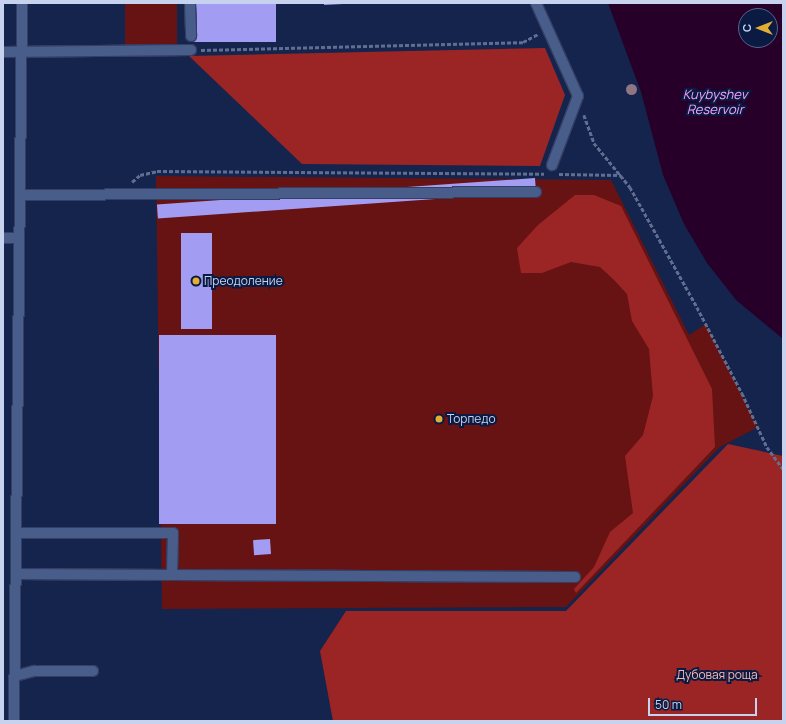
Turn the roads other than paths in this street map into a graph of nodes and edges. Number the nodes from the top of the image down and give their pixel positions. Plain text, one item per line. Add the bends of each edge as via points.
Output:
1 (22, 3) edge
2 (190, 3) edge
3 (536, 3) edge
4 (191, 36) dead end
5 (191, 50) road end
6 (3, 52) edge
7 (21, 52) junction
8 (550, 169) road end
9 (536, 192) dead end
10 (20, 195) junction
11 (3, 238) edge
12 (19, 238) junction
13 (16, 533) junction
14 (16, 574) junction
15 (172, 575) junction
16 (575, 577) dead end
17 (93, 671) dead end
18 (15, 676) junction
19 (14, 721) edge

1 - 7 street
2 - 4 street
3 - 8 street via 578,96
5 - 7 street
6 - 7 street
7 - 10 street
9 - 10 street
10 - 12 street
11 - 12 street
12 - 13 street
13 - 14 street
13 - 15 street via 173,533
14 - 15 street
14 - 18 street
15 - 16 street
17 - 18 street via 34,671
18 - 19 street

